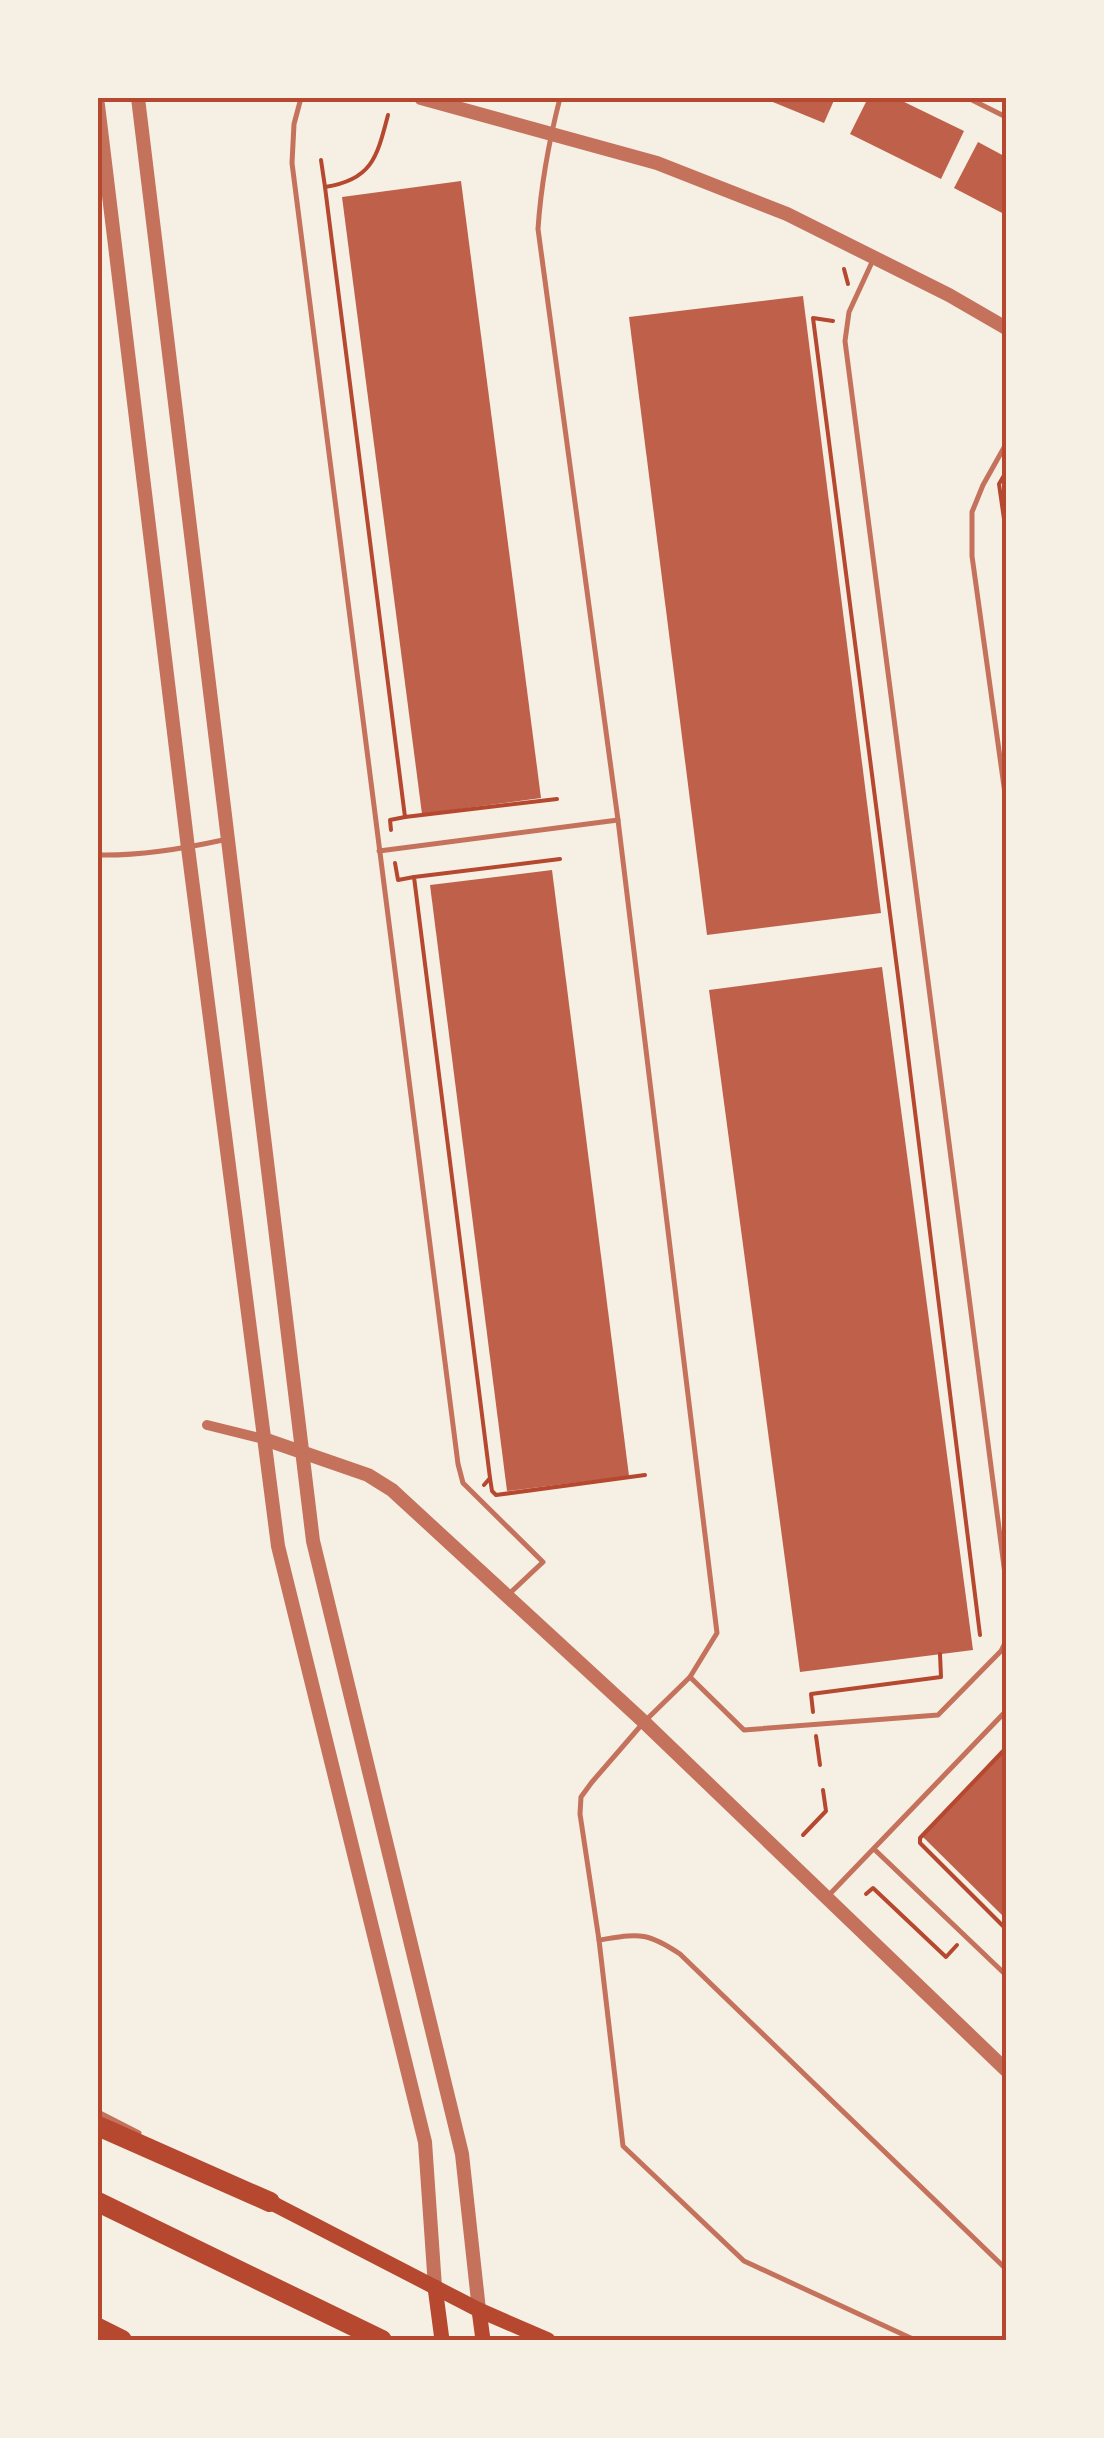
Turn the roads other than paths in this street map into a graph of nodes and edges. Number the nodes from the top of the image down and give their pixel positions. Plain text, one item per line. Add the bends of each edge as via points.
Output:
1 (138, 98) edge
2 (302, 98) edge
3 (421, 98) edge
4 (560, 98) edge
5 (968, 98) edge
6 (98, 104) edge
7 (1006, 117) edge
8 (550, 134) junction
9 (874, 258) junction
10 (1006, 328) edge
11 (1006, 444) edge
12 (1006, 801) edge
13 (618, 820) junction
14 (227, 839) junction
15 (188, 848) junction
16 (379, 851) junction
17 (98, 855) edge
18 (207, 1425) dead end
19 (264, 1439) junction
20 (302, 1452) junction
21 (1006, 1582) edge
22 (507, 1596) junction
23 (1006, 1642) edge
24 (690, 1677) junction
25 (1006, 1711) edge
26 (644, 1722) junction
27 (874, 1849) junction
28 (827, 1898) junction
29 (599, 1940) junction
30 (1006, 1975) edge
31 (1006, 2070) edge
32 (98, 2112) edge
33 (98, 2126) edge
34 (98, 2202) edge
35 (270, 2202) junction
36 (1006, 2269) edge
37 (435, 2288) junction
38 (478, 2310) junction
39 (98, 2328) edge
40 (122, 2340) edge
41 (382, 2340) edge
42 (442, 2340) edge
43 (483, 2340) edge
44 (548, 2340) edge
45 (916, 2340) edge

1 - 14 street
2 - 16 lane via 292,163
3 - 8 street
4 - 8 lane
5 - 7 lane
6 - 15 street
8 - 9 street via 657,163 787,214
8 - 13 lane via 538,229
9 - 10 street
9 - 21 lane via 849,312 845,342
11 - 12 lane via 972,512 972,556
13 - 16 lane
13 - 24 lane via 716,1632
14 - 15 lane
14 - 20 street
15 - 17 lane
15 - 19 street
16 - 22 lane via 458,1464 464,1483 543,1562
18 - 19 street
19 - 20 street
19 - 37 street via 278,1546 425,2142
20 - 22 street via 392,1490
20 - 38 street via 314,1542 462,2154
22 - 26 street
23 - 24 lane via 938,1715 744,1730
24 - 26 lane
25 - 27 lane
26 - 28 street
26 - 29 lane via 581,1797
27 - 28 lane
27 - 30 lane
28 - 31 street
29 - 36 lane via 646,1936 680,1954
29 - 45 lane via 623,2146 744,2261
32 - 35 lane
33 - 35 highway
34 - 41 highway
35 - 37 main road
37 - 38 main road
37 - 42 main road
38 - 43 main road
38 - 44 main road
39 - 40 highway

